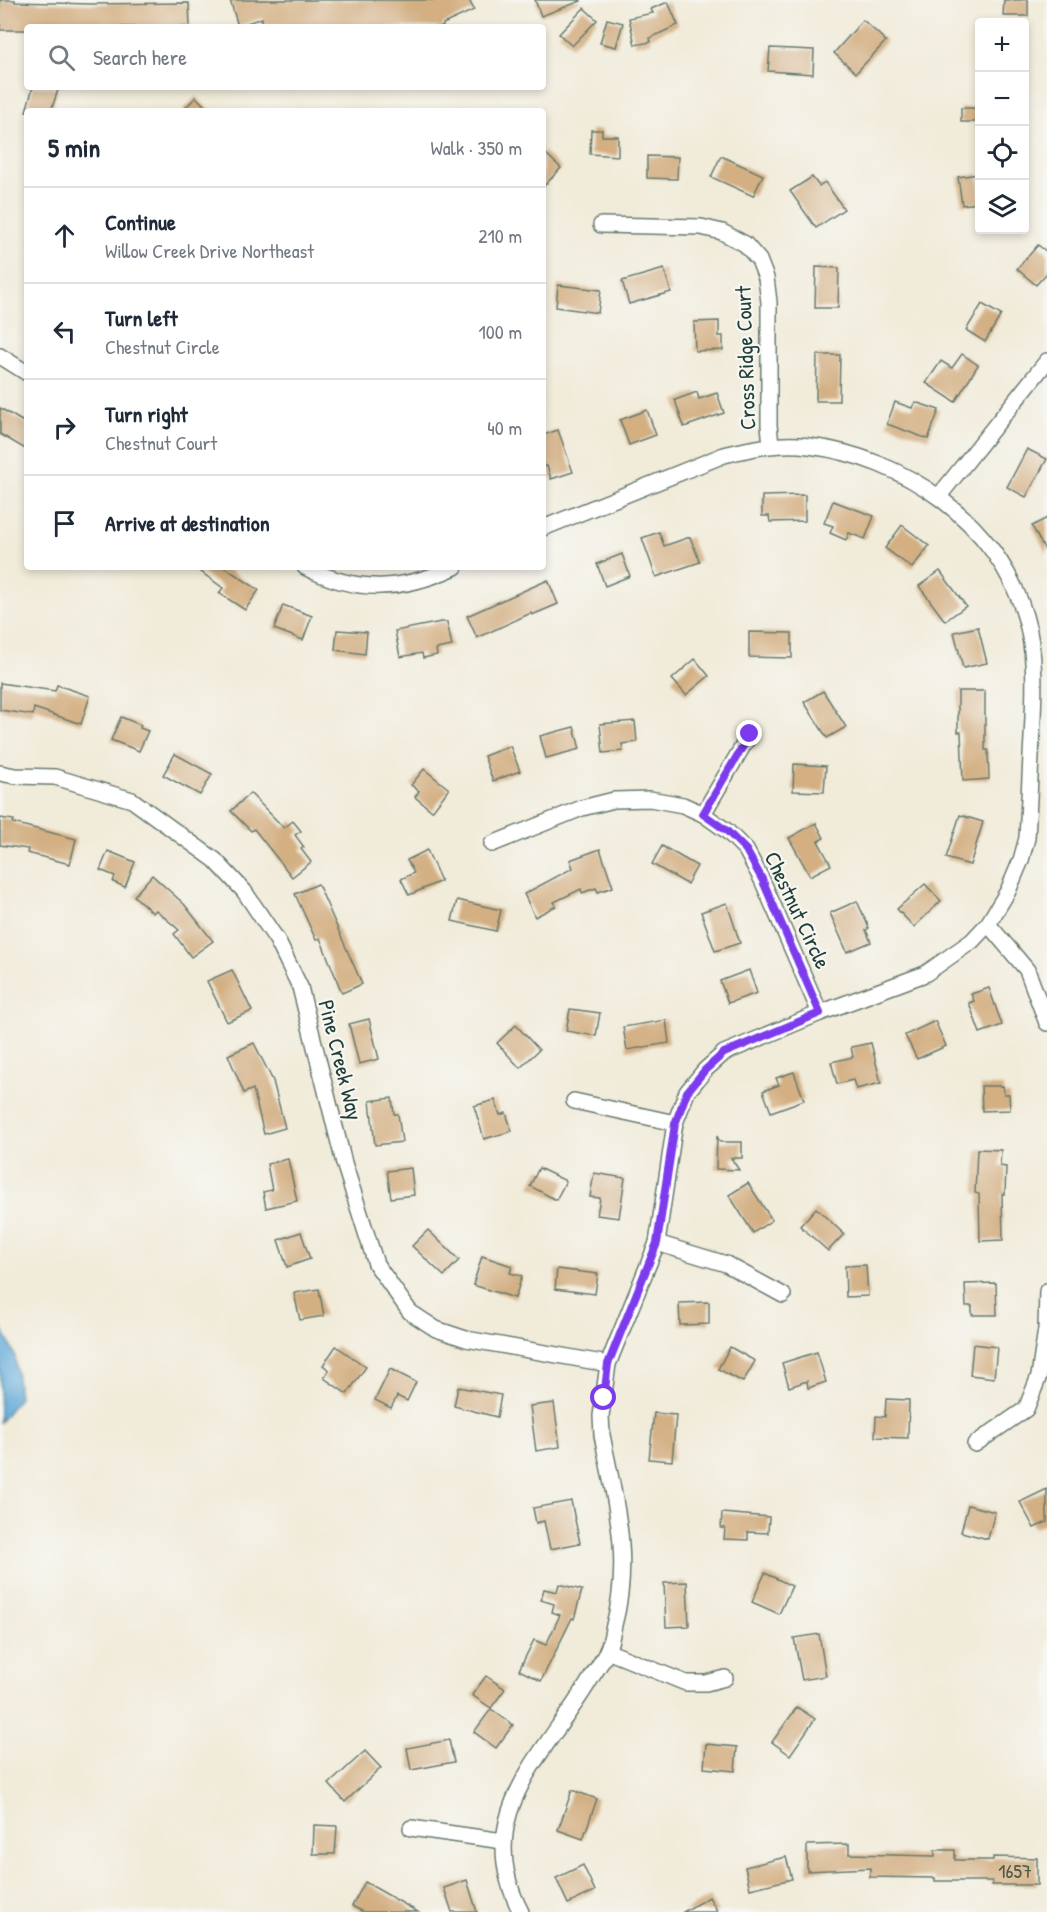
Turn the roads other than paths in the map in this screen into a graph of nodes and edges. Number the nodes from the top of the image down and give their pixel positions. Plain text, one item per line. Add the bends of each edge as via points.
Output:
1 (601, 225) dead end
2 (0, 356) edge
3 (1047, 361) edge
4 (24, 371) edge
5 (771, 445) junction
6 (939, 496) junction
7 (546, 527) edge
8 (312, 570) edge
9 (448, 570) edge
10 (750, 734) dead end
11 (0, 773) edge
12 (703, 814) junction
13 (492, 843) dead end
14 (988, 924) junction
15 (820, 1013) junction
16 (1047, 1023) edge
17 (574, 1101) dead end
18 (675, 1124) junction
19 (657, 1243) junction
20 (1047, 1291) edge
21 (783, 1295) dead end
22 (608, 1364) junction
23 (982, 1440) dead end
24 (607, 1651) junction
25 (725, 1678) dead end
26 (411, 1828) dead end
27 (503, 1841) junction
28 (521, 1912) edge

1 - 5 street, Cross Ridge Court via 701,227 723,232 745,244 759,260 769,302
2 - 4 street
3 - 6 street
5 - 6 street via 844,452 883,465
5 - 7 street via 724,455
6 - 14 street via 975,529 1000,560 1026,617 1033,659 1027,838 1008,891
8 - 9 street via 343,583 371,587 401,585
10 - 12 street
11 - 22 street, Pine Creek Way via 56,777 132,800 215,860 244,891 277,940 300,987 344,1163 376,1264 410,1312 436,1329 466,1339
12 - 13 street, Chestnut Circle via 683,805 650,799 614,800 582,808
12 - 15 street, Chestnut Circle via 746,850
14 - 15 street via 972,941 925,974
14 - 16 street via 1027,970
15 - 18 street via 724,1053 687,1092
17 - 18 street
18 - 19 street
19 - 21 street via 726,1264
19 - 22 street
20 - 23 street via 1039,1376 1026,1409
22 - 24 street via 602,1435 620,1525 623,1567 617,1616
24 - 25 street via 686,1683
24 - 27 street via 519,1786
26 - 27 street
27 - 28 street via 507,1872

